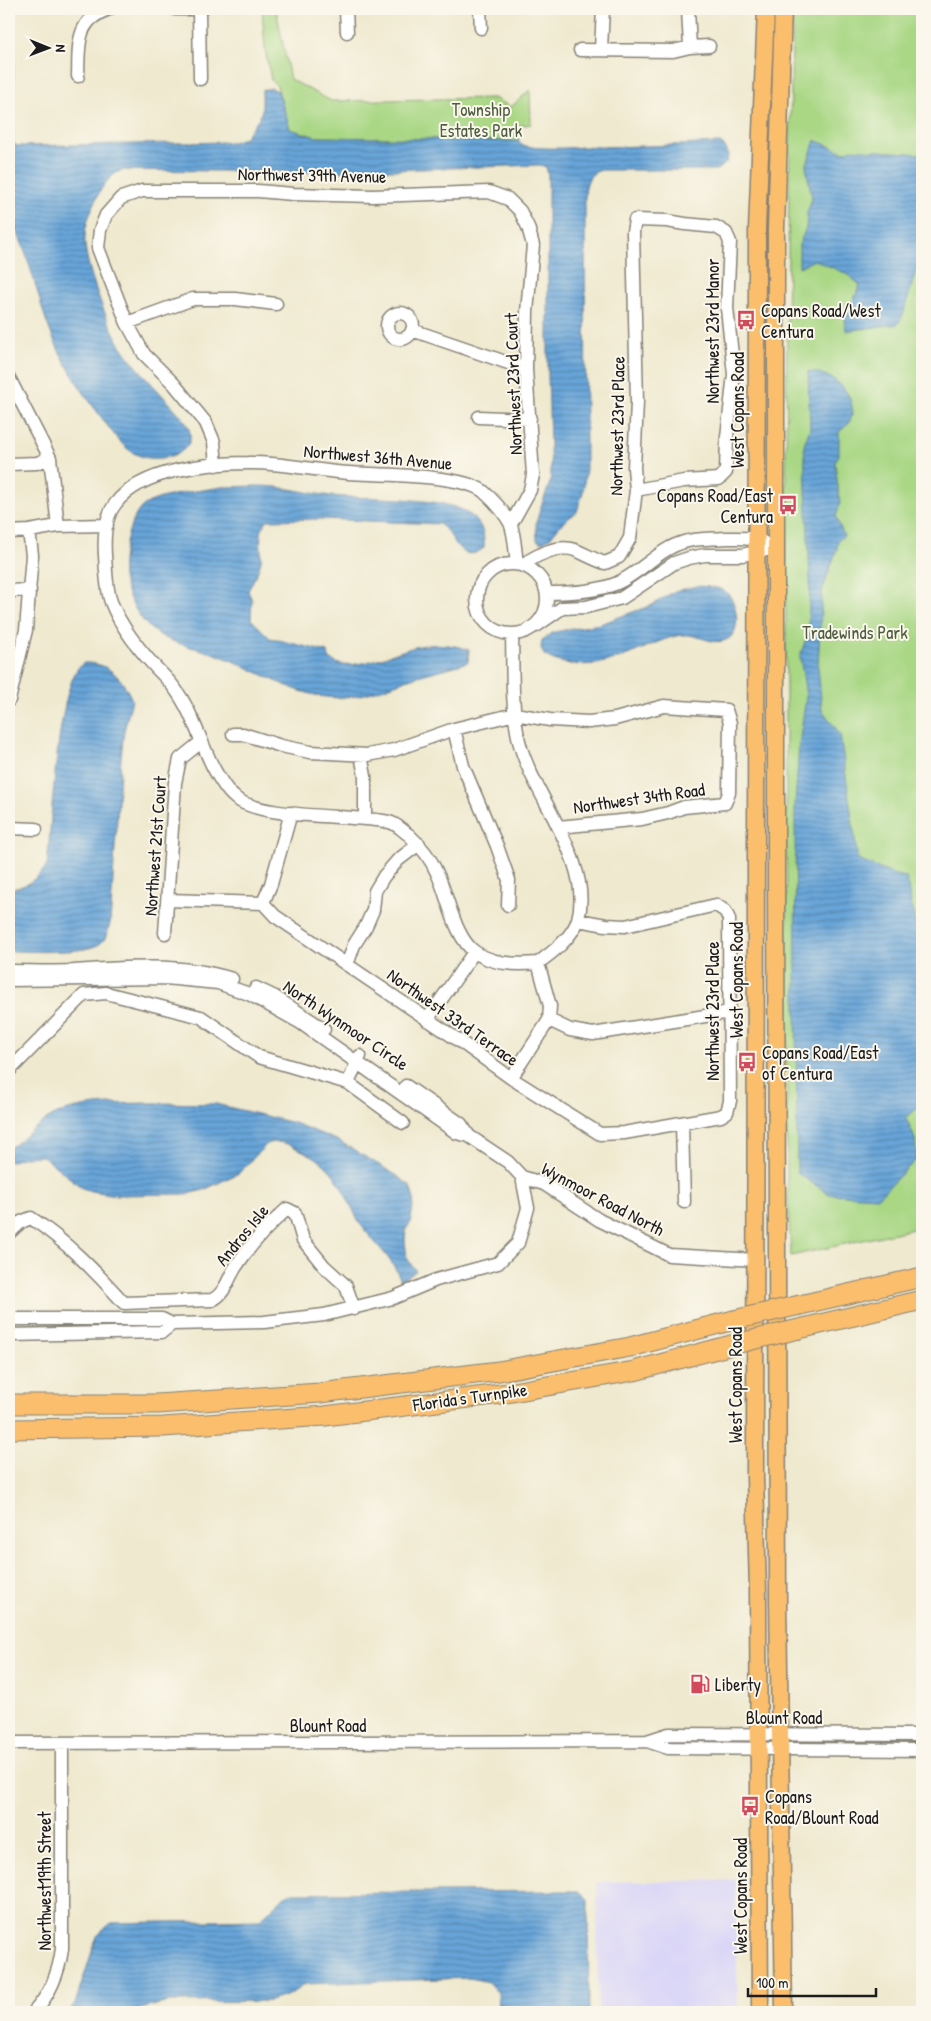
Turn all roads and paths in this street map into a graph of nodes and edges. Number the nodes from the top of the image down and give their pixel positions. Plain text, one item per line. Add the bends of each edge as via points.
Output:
1 (175, 9) edge
2 (201, 9) edge
3 (346, 9) edge
4 (480, 9) edge
5 (603, 9) edge
6 (688, 9) edge
7 (766, 9) edge
8 (783, 9) edge
9 (104, 11) edge
10 (481, 28) dead end
11 (347, 32) dead end
12 (709, 46) dead end
13 (690, 47) junction
14 (601, 49) junction
15 (580, 50) dead end
16 (78, 76) dead end
17 (200, 79) dead end
18 (520, 212) joint
19 (635, 220) joint
20 (276, 304) dead end
21 (757, 304) junction
22 (776, 305) junction
23 (127, 323) junction
24 (412, 330) dead end
25 (526, 369) junction
26 (9, 378) edge
27 (479, 417) dead end
28 (530, 419) junction
29 (50, 458) junction
30 (9, 464) edge
31 (216, 465) junction
32 (636, 490) junction
33 (511, 524) junction
34 (107, 525) junction
35 (58, 526) junction
36 (29, 531) junction
37 (9, 532) edge
38 (682, 542) junction
39 (756, 546) junction
40 (776, 548) junction
41 (550, 551) junction
42 (689, 558) junction
43 (520, 564) junction
44 (545, 587) junction
45 (600, 588) junction
46 (30, 590) junction
47 (9, 591) edge
48 (602, 603) junction
49 (536, 626) junction
50 (512, 635) junction
51 (9, 700) edge
52 (515, 714) junction
53 (454, 729) junction
54 (232, 734) dead end
55 (201, 742) junction
56 (361, 755) junction
57 (291, 813) junction
58 (365, 818) junction
59 (558, 827) junction
60 (9, 828) edge
61 (36, 829) dead end
62 (419, 844) junction
63 (168, 900) junction
64 (263, 903) junction
65 (508, 905) dead end
66 (578, 920) junction
67 (166, 933) dead end
68 (474, 952) junction
69 (538, 963) junction
70 (346, 965) junction
71 (9, 971) edge
72 (105, 973) junction
73 (9, 980) edge
74 (106, 993) junction
75 (730, 1012) junction
76 (427, 1020) junction
77 (549, 1020) junction
78 (756, 1036) junction
79 (777, 1037) junction
80 (359, 1059) junction
81 (9, 1071) edge
82 (511, 1078) junction
83 (348, 1083) junction
84 (727, 1112) joint
85 (403, 1123) dead end
86 (682, 1123) junction
87 (522, 1177) junction
88 (684, 1202) dead end
89 (9, 1233) edge
90 (756, 1260) junction
91 (922, 1277) edge
92 (922, 1300) edge
93 (169, 1301) junction
94 (354, 1309) junction
95 (9, 1319) edge
96 (172, 1324) junction
97 (9, 1334) edge
98 (9, 1404) edge
99 (9, 1429) edge
100 (778, 1458) junction
101 (755, 1477) junction
102 (779, 1557) junction
103 (922, 1735) edge
104 (759, 1741) junction
105 (780, 1742) junction
106 (9, 1743) edge
107 (62, 1743) junction
108 (922, 1750) edge
109 (34, 2012) edge
110 (760, 2012) edge
111 (784, 2012) edge

1 - 2 street
2 - 17 street
3 - 11 street
4 - 10 street
5 - 14 street
6 - 13 street
7 - 21 main road, West Copans Road
8 - 22 main road
9 - 16 street via 88,20 82,32 78,46
12 - 13 street
13 - 14 street via 673,50
14 - 15 street
18 - 23 street, Northwest 39th Avenue via 508,199 489,192 373,196 258,191 142,192 121,198 106,215 100,230 98,248
18 - 25 street, Northwest 23rd Court via 533,245
19 - 32 street, Northwest 23rd Place
19 - 32 street, Northwest 23rd Manor via 716,226 726,233 730,242 727,308 734,374 726,472 718,479 684,481
20 - 23 street via 235,299 193,299
21 - 22 main road
21 - 39 main road, West Copans Road
22 - 40 main road
23 - 31 street via 144,354 174,384 206,424 214,442
24 - 25 street
25 - 28 street, Northwest 23rd Court
26 - 29 street
27 - 28 street
28 - 33 street, Northwest 23rd Court via 533,475 530,490
29 - 30 street via 37,463
29 - 35 street
31 - 33 street, Northwest 36th Avenue via 250,462 340,473 459,481 481,490
31 - 34 street via 172,471 138,484 115,504
32 - 41 street, Northwest 23rd Place via 630,538 618,557 605,563 574,550
33 - 43 street, Northwest 36th Avenue
34 - 35 street
34 - 55 street via 104,543 110,600 121,622 190,711
35 - 36 street
36 - 37 street
36 - 46 street via 32,555
38 - 39 street via 703,539
38 - 42 street
38 - 45 street via 616,584
39 - 40 street
39 - 42 street
39 - 78 main road, West Copans Road
40 - 79 main road
41 - 43 street, Northwest 23rd Place
41 - 44 street via 542,566
42 - 48 street via 674,563 622,598
43 - 44 street via 531,568
43 - 50 street via 497,567 488,572 480,586 477,603 485,622 502,634
44 - 45 street via 580,592
44 - 49 street via 547,605
45 - 48 street
46 - 47 street
46 - 51 street via 26,630
48 - 49 street via 562,608
49 - 50 street
50 - 52 street
52 - 53 street
52 - 59 street via 519,742 533,779
52 - 59 street, Northwest 34th Road via 589,722 664,706 726,710 730,723 729,793 724,803 684,806 642,819
53 - 56 street via 394,750
53 - 65 street via 463,766 498,846 509,880
54 - 56 street via 244,734 310,752
55 - 57 street via 233,797 246,805
55 - 63 street, Northwest 21st Court via 180,759 175,782
56 - 58 street via 365,776
57 - 58 street
57 - 64 street
58 - 62 street via 394,823
59 - 66 street via 578,877 581,898
60 - 61 street
62 - 68 street via 437,872 461,935
62 - 70 street via 384,876 376,892 373,910
63 - 64 street
63 - 67 street, Northwest 21st Court
64 - 70 street, Northwest 33rd Terrace via 275,916
66 - 69 street via 570,934
66 - 75 street, Northwest 23rd Place via 625,926 716,905 725,911 729,919
68 - 69 street via 496,962
68 - 76 street
69 - 77 street via 550,1006
70 - 76 street, Northwest 33rd Terrace
71 - 72 street, North Wynmoor Circle
72 - 73 street, North Wynmoor Circle via 73,981
72 - 74 street
72 - 80 street, North Wynmoor Circle via 170,969 209,972 275,997 305,1015
74 - 81 street via 84,995
74 - 83 street via 201,1017 259,1057
75 - 77 street via 594,1034 570,1030
75 - 84 street, Northwest 23rd Place via 730,1101
76 - 82 street, Northwest 33rd Terrace
77 - 82 street
78 - 79 main road
78 - 90 main road, West Copans Road
79 - 100 main road
80 - 83 street
80 - 87 street, North Wynmoor Circle via 461,1124 469,1136 508,1162
82 - 86 street, Northwest 33rd Terrace via 600,1134 624,1134
83 - 85 street
84 - 86 street, Northwest 33rd Terrace
86 - 88 street
87 - 90 street, Wynmoor Road North via 544,1184 599,1220 669,1255
87 - 94 street via 528,1208 521,1234 518,1243 498,1263 436,1280 393,1298
89 - 93 street, Andros Isle via 31,1218 91,1268 124,1303
90 - 100 main road via 763,1286 766,1423 769,1450
90 - 101 main road, West Copans Road
91 - 98 highway, Florida's Turnpike, bridge via 630,1347 498,1371 320,1393 157,1404
92 - 99 highway, Florida's Turnpike, bridge via 634,1371 501,1394 325,1416 163,1427
93 - 94 street, Andros Isle via 212,1300 219,1296 246,1253 287,1209 295,1213 303,1240 346,1286
93 - 96 street
94 - 96 street via 264,1322
95 - 96 street via 162,1320
96 - 97 street via 162,1332
100 - 102 main road
101 - 102 main road via 765,1481 769,1487 770,1534
101 - 104 main road, West Copans Road
102 - 105 main road
103 - 105 street, Blount Road
104 - 105 street, Blount Road
104 - 107 street, Blount Road via 669,1734 647,1741
104 - 110 main road, West Copans Road
105 - 108 street, Blount Road
105 - 111 main road
106 - 107 street, Blount Road
107 - 109 street, Northwest19th Street via 62,1949 52,1985

